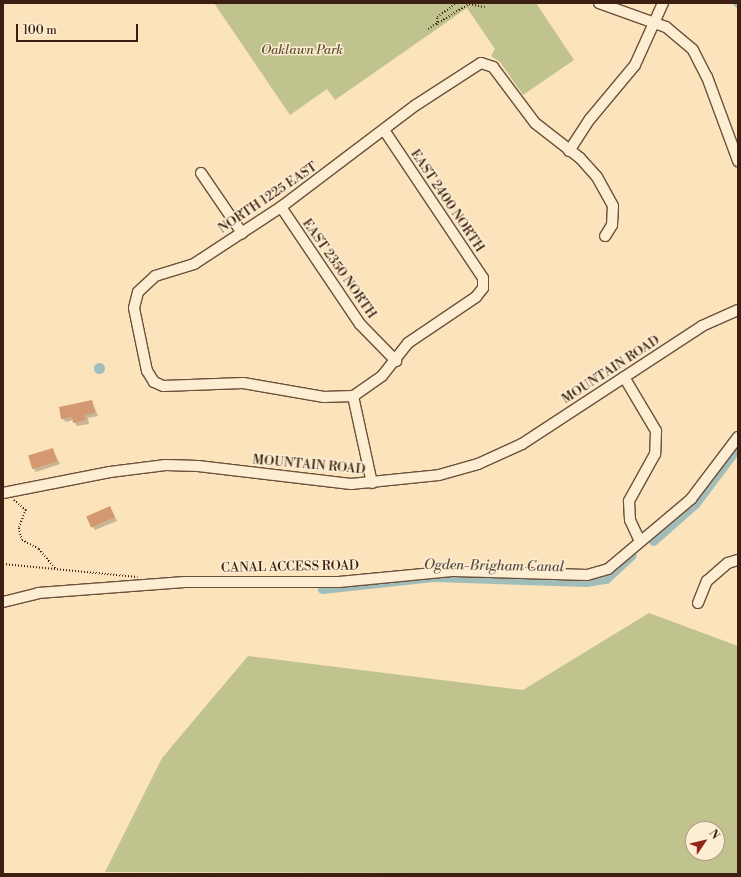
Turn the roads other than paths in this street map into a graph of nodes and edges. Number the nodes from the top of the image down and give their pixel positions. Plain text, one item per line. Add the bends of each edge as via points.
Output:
1 (599, 3) edge
2 (663, 3) edge
3 (656, 23) junction
4 (384, 130) junction
5 (570, 151) junction
6 (738, 161) edge
7 (201, 173) dead end
8 (280, 207) junction
9 (242, 232) junction
10 (605, 236) dead end
11 (738, 310) edge
12 (396, 361) junction
13 (624, 378) junction
14 (353, 396) junction
15 (738, 437) edge
16 (372, 483) junction
17 (6, 492) edge
18 (640, 541) junction
19 (738, 560) edge
20 (3, 602) edge
21 (698, 603) dead end

1 - 3 street
2 - 3 street
3 - 5 street via 635,65 590,119
3 - 6 street via 677,34 693,50 707,77
4 - 5 street, NORTH 1225 EAST via 454,80 485,63 497,72 535,123
4 - 8 street, NORTH 1225 EAST
4 - 12 street, EAST 2400 NORTH via 482,278 483,288 408,343
5 - 10 street via 597,177 613,206 612,225
7 - 9 street
8 - 9 street, NORTH 1225 EAST
8 - 12 street, EAST 2350 NORTH via 360,324
9 - 14 street, NORTH 1225 EAST via 194,264 155,276 138,292 134,308 147,371 159,384 242,383 324,397
11 - 13 street, MOUNTAIN ROAD via 702,326
12 - 14 street via 372,385
13 - 16 street, MOUNTAIN ROAD via 500,455 439,475
13 - 18 street via 656,431 655,454 629,501 630,520
14 - 16 street
15 - 18 street, CANAL ACCESS ROAD via 691,499
16 - 17 street, MOUNTAIN ROAD via 166,466
18 - 20 street, CANAL ACCESS ROAD via 608,569 587,575 454,571 339,582 258,580 38,593
19 - 21 street via 728,563 707,581

